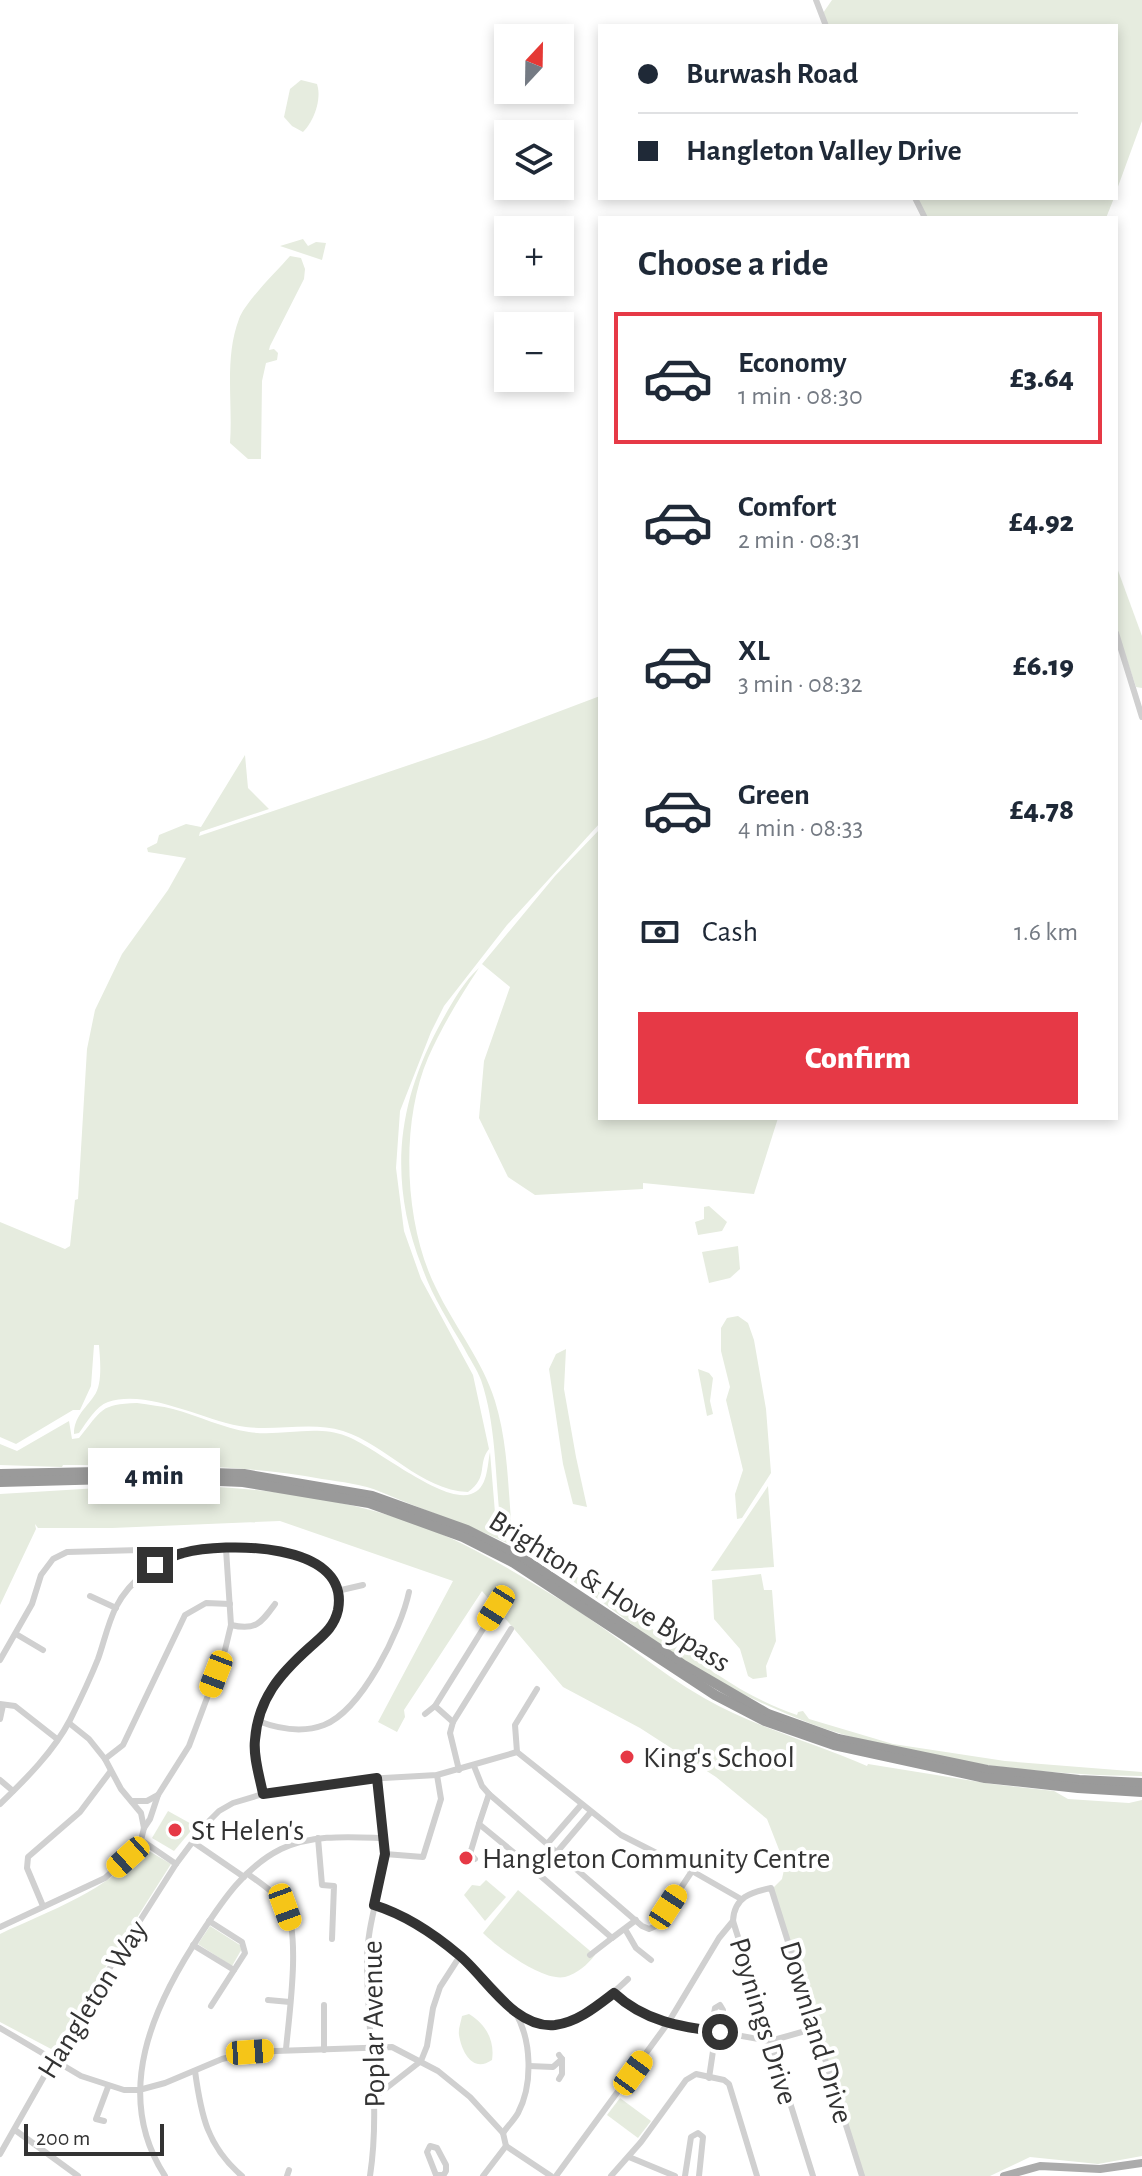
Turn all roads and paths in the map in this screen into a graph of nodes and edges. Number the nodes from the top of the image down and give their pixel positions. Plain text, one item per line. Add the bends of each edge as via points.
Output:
1 (816, 0) edge
2 (825, 24) edge
3 (1118, 639) edge
4 (1142, 717) edge
5 (0, 1473) edge
6 (0, 1485) edge
7 (226, 1549) junction
8 (155, 1565) junction
9 (363, 1585) dead end
10 (337, 1591) junction
11 (409, 1592) dead end
12 (90, 1596) dead end
13 (230, 1604) junction
14 (275, 1604) dead end
15 (116, 1608) junction
16 (496, 1608) dead end
17 (231, 1625) junction
18 (511, 1629) dead end
19 (16, 1634) junction
20 (43, 1650) dead end
21 (0, 1660) edge
22 (537, 1689) dead end
23 (1, 1704) edge
24 (435, 1706) junction
25 (425, 1714) dead end
26 (0, 1719) edge
27 (258, 1721) junction
28 (453, 1722) junction
29 (69, 1723) junction
30 (57, 1739) junction
31 (517, 1752) junction
32 (105, 1759) junction
33 (474, 1766) junction
34 (459, 1770) junction
35 (110, 1772) junction
36 (437, 1775) junction
37 (377, 1778) junction
38 (0, 1780) edge
39 (1142, 1783) edge
40 (13, 1791) junction
41 (1142, 1792) edge
42 (263, 1794) junction
43 (489, 1794) junction
44 (158, 1795) junction
45 (132, 1801) junction
46 (0, 1804) edge
47 (581, 1805) junction
48 (590, 1813) junction
49 (479, 1824) junction
50 (144, 1828) junction
51 (318, 1838) junction
52 (384, 1838) junction
53 (141, 1840) junction
54 (193, 1842) junction
55 (552, 1847) junction
56 (385, 1854) junction
57 (475, 1859) dead end
58 (176, 1864) junction
59 (692, 1871) junction
60 (536, 1872) dead end
61 (246, 1875) junction
62 (771, 1888) joint
63 (741, 1899) junction
64 (374, 1905) junction
65 (43, 1906) junction
66 (636, 1920) junction
67 (209, 1921) junction
68 (733, 1921) junction
69 (0, 1927) edge
70 (625, 1929) junction
71 (612, 1938) junction
72 (719, 1938) junction
73 (737, 1938) junction
74 (332, 1939) dead end
75 (193, 1945) junction
76 (590, 1955) dead end
77 (460, 1956) junction
78 (651, 1960) dead end
79 (234, 1970) junction
80 (628, 1979) dead end
81 (614, 1993) junction
82 (268, 2000) dead end
83 (290, 2002) junction
84 (324, 2005) dead end
85 (211, 2006) dead end
86 (515, 2012) junction
87 (534, 2021) junction
88 (668, 2023) junction
89 (0, 2028) edge
90 (816, 2028) junction
91 (523, 2031) junction
92 (716, 2031) junction
93 (770, 2041) junction
94 (371, 2046) junction
95 (286, 2049) junction
96 (324, 2050) junction
97 (53, 2059) junction
98 (421, 2061) junction
99 (529, 2066) junction
100 (553, 2067) junction
101 (195, 2071) junction
102 (709, 2078) junction
103 (108, 2087) junction
104 (139, 2090) junction
105 (375, 2097) junction
106 (104, 2121) dead end
107 (15, 2130) junction
108 (503, 2133) junction
109 (506, 2146) junction
110 (0, 2154) edge
111 (629, 2157) junction
112 (1142, 2163) edge
113 (78, 2176) edge
114 (165, 2176) edge
115 (242, 2176) edge
116 (370, 2176) edge
117 (443, 2176) edge
118 (483, 2176) edge
119 (554, 2176) edge
120 (611, 2176) edge
121 (675, 2176) edge
122 (685, 2176) edge
123 (699, 2176) edge
124 (755, 2176) edge
125 (813, 2176) edge
126 (862, 2176) edge
127 (1004, 2176) edge

1 - 2 street
3 - 4 street
5 - 39 highway, Brighton & Hove Bypass via 244,1474 372,1496 467,1530 519,1556 768,1714 838,1739 987,1770
6 - 41 highway, Brighton & Hove Bypass via 149,1478 243,1482 369,1503 463,1537 514,1563 715,1695 765,1721 834,1745 985,1778
7 - 8 street via 182,1553
7 - 10 street via 262,1547 291,1553 330,1577
7 - 13 street
8 - 15 street via 134,1580
8 - 19 street via 140,1550 67,1552 53,1559 41,1575
9 - 10 street
10 - 27 street via 334,1624 281,1673
11 - 27 street via 397,1630 341,1714 324,1725 299,1729 278,1729
12 - 15 street
13 - 17 street
13 - 32 street via 206,1603 185,1615 123,1745
14 - 17 street via 251,1628
15 - 29 street
16 - 24 street
17 - 44 street via 189,1746
18 - 28 street
19 - 20 street
19 - 21 street
22 - 31 street via 515,1725
23 - 26 street
23 - 30 street via 15,1706
24 - 25 street
24 - 28 street
27 - 42 street via 254,1743
28 - 34 street via 450,1733
29 - 30 street
29 - 32 street
30 - 40 street
31 - 33 street, Hangleton Way
31 - 47 street
32 - 35 street
33 - 34 street, Hangleton Way
33 - 43 street
34 - 36 street, Hangleton Way
35 - 45 street
35 - 65 street via 80,1812 28,1857 27,1868
36 - 37 street, Hangleton Way
36 - 56 street via 441,1799 423,1857
37 - 42 street, Hangleton Way
37 - 52 street, Poplar Avenue
38 - 40 street
40 - 46 street
42 - 54 street, Hangleton Way via 219,1811
43 - 49 street
43 - 55 street
44 - 45 street
44 - 50 street
45 - 50 street
47 - 48 street
47 - 55 street
48 - 55 street
48 - 59 street
49 - 55 street via 535,1870
49 - 57 street via 470,1854
50 - 53 street
51 - 52 street
51 - 61 street via 283,1849
51 - 74 street via 322,1885 334,1886
52 - 56 street, Poplar Avenue
53 - 58 street
53 - 65 street via 105,1878
54 - 58 street, Hangleton Way
54 - 61 street
55 - 66 street
56 - 64 street, Poplar Avenue
58 - 97 street, Hangleton Way
59 - 63 street
59 - 66 street via 656,1926 649,1929
60 - 71 street
61 - 67 street
61 - 83 street via 274,1894 291,1923
62 - 63 street, Poynings Drive
62 - 90 street, Downland Drive
63 - 68 street, Poynings Drive
64 - 77 street via 429,1931
64 - 94 street, Poplar Avenue via 367,1960
65 - 69 street
66 - 70 street
67 - 75 street
67 - 79 street via 245,1947
68 - 72 street
68 - 73 street, Poynings Drive
70 - 71 street
70 - 78 street
71 - 76 street
72 - 73 street
72 - 88 street
73 - 93 street, Poynings Drive
75 - 79 street
75 - 104 street via 159,2005
77 - 86 street
77 - 98 street via 440,1987
79 - 85 street
80 - 81 street
81 - 87 street via 567,2022
81 - 88 street via 644,2015
82 - 83 street
83 - 95 street
84 - 96 street
86 - 87 street
86 - 91 street
87 - 91 street
88 - 92 street
88 - 119 street
89 - 97 street
90 - 93 street
90 - 126 street, Downland Drive
91 - 99 street
92 - 93 street
92 - 102 street
93 - 125 street, Poynings Drive
94 - 96 street
94 - 98 street via 392,2047
94 - 105 street, Poplar Avenue
95 - 96 street
95 - 101 street via 250,2052
97 - 103 street
97 - 107 street, Hangleton Way
98 - 105 street
98 - 108 street via 470,2097
99 - 100 street
99 - 108 street via 517,2114
100 - 100 street via 561,2057 560,2076
101 - 104 street
101 - 115 street via 208,2132 217,2152
102 - 111 street via 696,2074 686,2080
102 - 124 street via 729,2084
103 - 104 street
103 - 106 street via 96,2119
104 - 114 street via 146,2138
105 - 116 street, Poplar Avenue
107 - 110 street, Hangleton Way
107 - 113 street
108 - 109 street
109 - 118 street
109 - 119 street
111 - 120 street
111 - 121 street
112 - 127 main road via 1100,2169 1040,2166
117 - 117 street via 432,2169 430,2146 437,2148 446,2165
122 - 123 street via 691,2137 698,2133 703,2137

